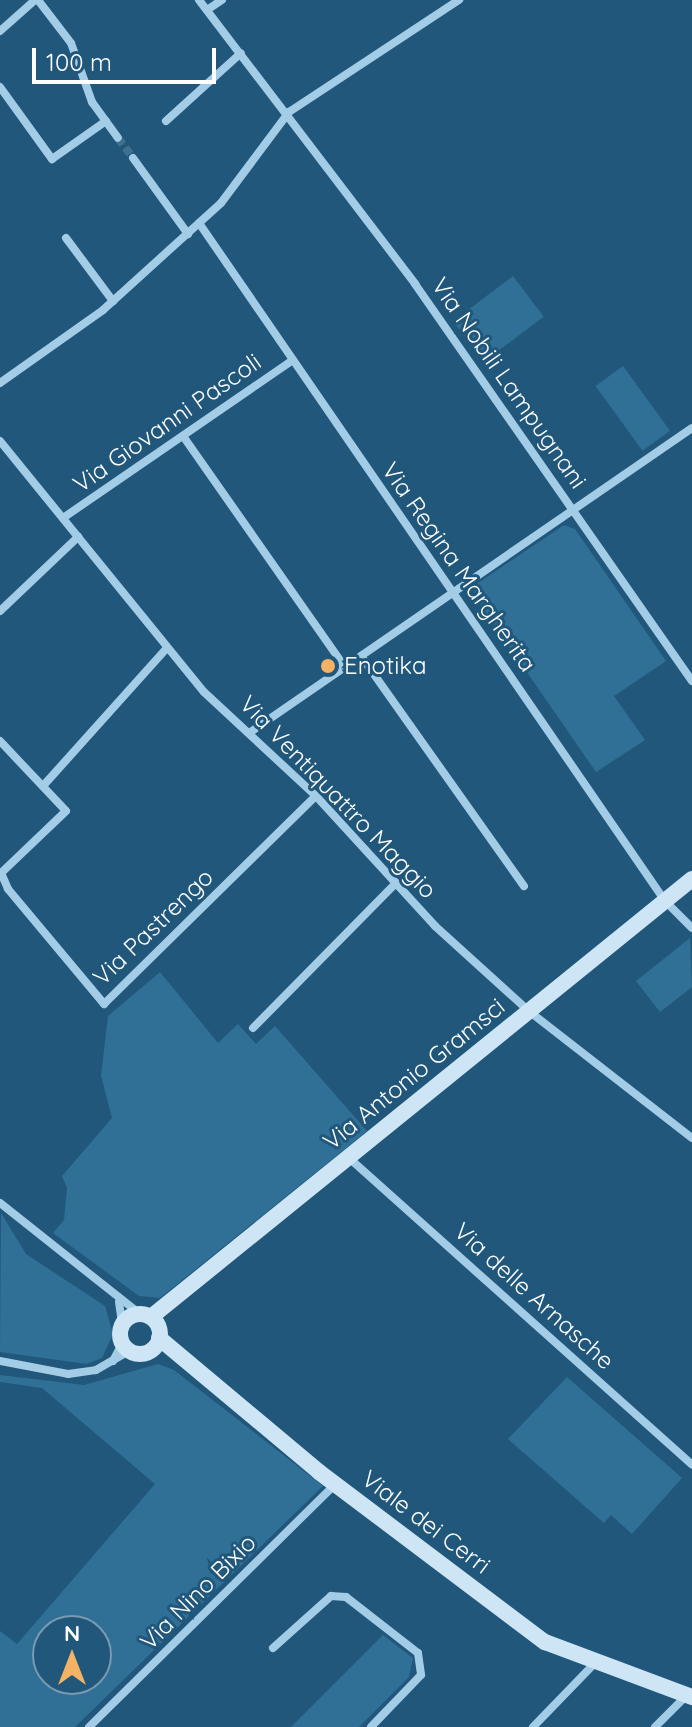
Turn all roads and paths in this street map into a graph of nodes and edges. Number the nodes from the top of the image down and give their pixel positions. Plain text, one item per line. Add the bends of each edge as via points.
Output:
1 (37, 0) edge
2 (199, 0) edge
3 (222, 0) edge
4 (459, 0) edge
5 (207, 10) junction
6 (0, 31) edge
7 (241, 53) junction
8 (0, 87) edge
9 (289, 112) junction
10 (106, 121) junction
11 (166, 121) dead end
12 (118, 138) tunnel mouth
13 (133, 158) tunnel mouth
14 (199, 223) junction
15 (188, 234) junction
16 (66, 238) dead end
17 (113, 301) junction
18 (293, 360) junction
19 (0, 383) edge
20 (692, 428) edge
21 (183, 436) junction
22 (0, 441) edge
23 (573, 509) junction
24 (63, 518) junction
25 (78, 537) junction
26 (453, 593) junction
27 (0, 611) edge
28 (166, 649) junction
29 (361, 656) junction
30 (345, 667) junction
31 (691, 677) edge
32 (252, 731) junction
33 (0, 741) edge
34 (43, 786) junction
35 (316, 796) junction
36 (0, 873) edge
37 (692, 879) edge
38 (396, 883) junction
39 (524, 886) dead end
40 (665, 901) junction
41 (692, 928) edge
42 (530, 1012) junction
43 (253, 1028) dead end
44 (692, 1138) edge
45 (349, 1158) junction
46 (0, 1203) edge
47 (119, 1302) junction
48 (122, 1323) junction
49 (152, 1329) junction
50 (125, 1348) junction
51 (0, 1361) edge
52 (692, 1465) edge
53 (335, 1484) junction
54 (273, 1648) dead end
55 (594, 1664) junction
56 (690, 1694) edge
57 (89, 1727) edge
58 (371, 1727) edge
59 (533, 1727) edge
60 (655, 1727) edge

1 - 6 street
1 - 10 street via 71,43 82,80
2 - 5 street, Via Nobili Lampugnani
3 - 5 street
4 - 9 street
5 - 7 street, Via Nobili Lampugnani
7 - 9 street, Via Nobili Lampugnani
7 - 11 street
8 - 10 street via 52,159
9 - 14 street via 231,193
9 - 23 street, Via Nobili Lampugnani
10 - 12 street
13 - 15 street
14 - 15 street
14 - 18 street, Via Regina Margherita
15 - 17 street
16 - 17 street
17 - 19 street
18 - 21 street, Via Giovanni Pascoli
18 - 26 street, Via Regina Margherita
20 - 23 street
21 - 24 street, Via Giovanni Pascoli
21 - 30 street
22 - 24 street, Via Ventiquattro Maggio
23 - 26 street
23 - 31 street, Via Nobili Lampugnani
24 - 25 street, Via Ventiquattro Maggio
25 - 27 street
25 - 28 street, Via Ventiquattro Maggio
26 - 29 street
26 - 40 street, Via Regina Margherita
28 - 32 street, Via Ventiquattro Maggio via 204,692
28 - 34 street
29 - 30 street
29 - 39 street
30 - 32 street
32 - 35 street, Via Ventiquattro Maggio
33 - 34 street
34 - 36 street via 66,811
35 - 36 street, Via Pastrengo via 104,1004
35 - 38 street, Via Ventiquattro Maggio
37 - 40 street, Via Antonio Gramsci
38 - 42 street, Via Ventiquattro Maggio
38 - 43 street
40 - 41 street, Via Regina Margherita
40 - 42 street, Via Antonio Gramsci
42 - 44 street, Via Ventiquattro Maggio
42 - 45 street, Via Antonio Gramsci
45 - 49 street, Via Antonio Gramsci via 166,1306
45 - 52 street, Via delle Arnasche
46 - 47 street
47 - 48 street
47 - 49 street
48 - 49 street
48 - 50 street
49 - 50 street
49 - 53 street, Viale dei Cerri via 172,1354
50 - 51 street via 96,1370 68,1374
53 - 55 street, Viale dei Cerri via 533,1633
53 - 57 street, Via Nino Bixio
54 - 58 street via 331,1596 346,1597 418,1653 421,1675
55 - 56 street, Viale dei Cerri
55 - 59 street
56 - 60 street

